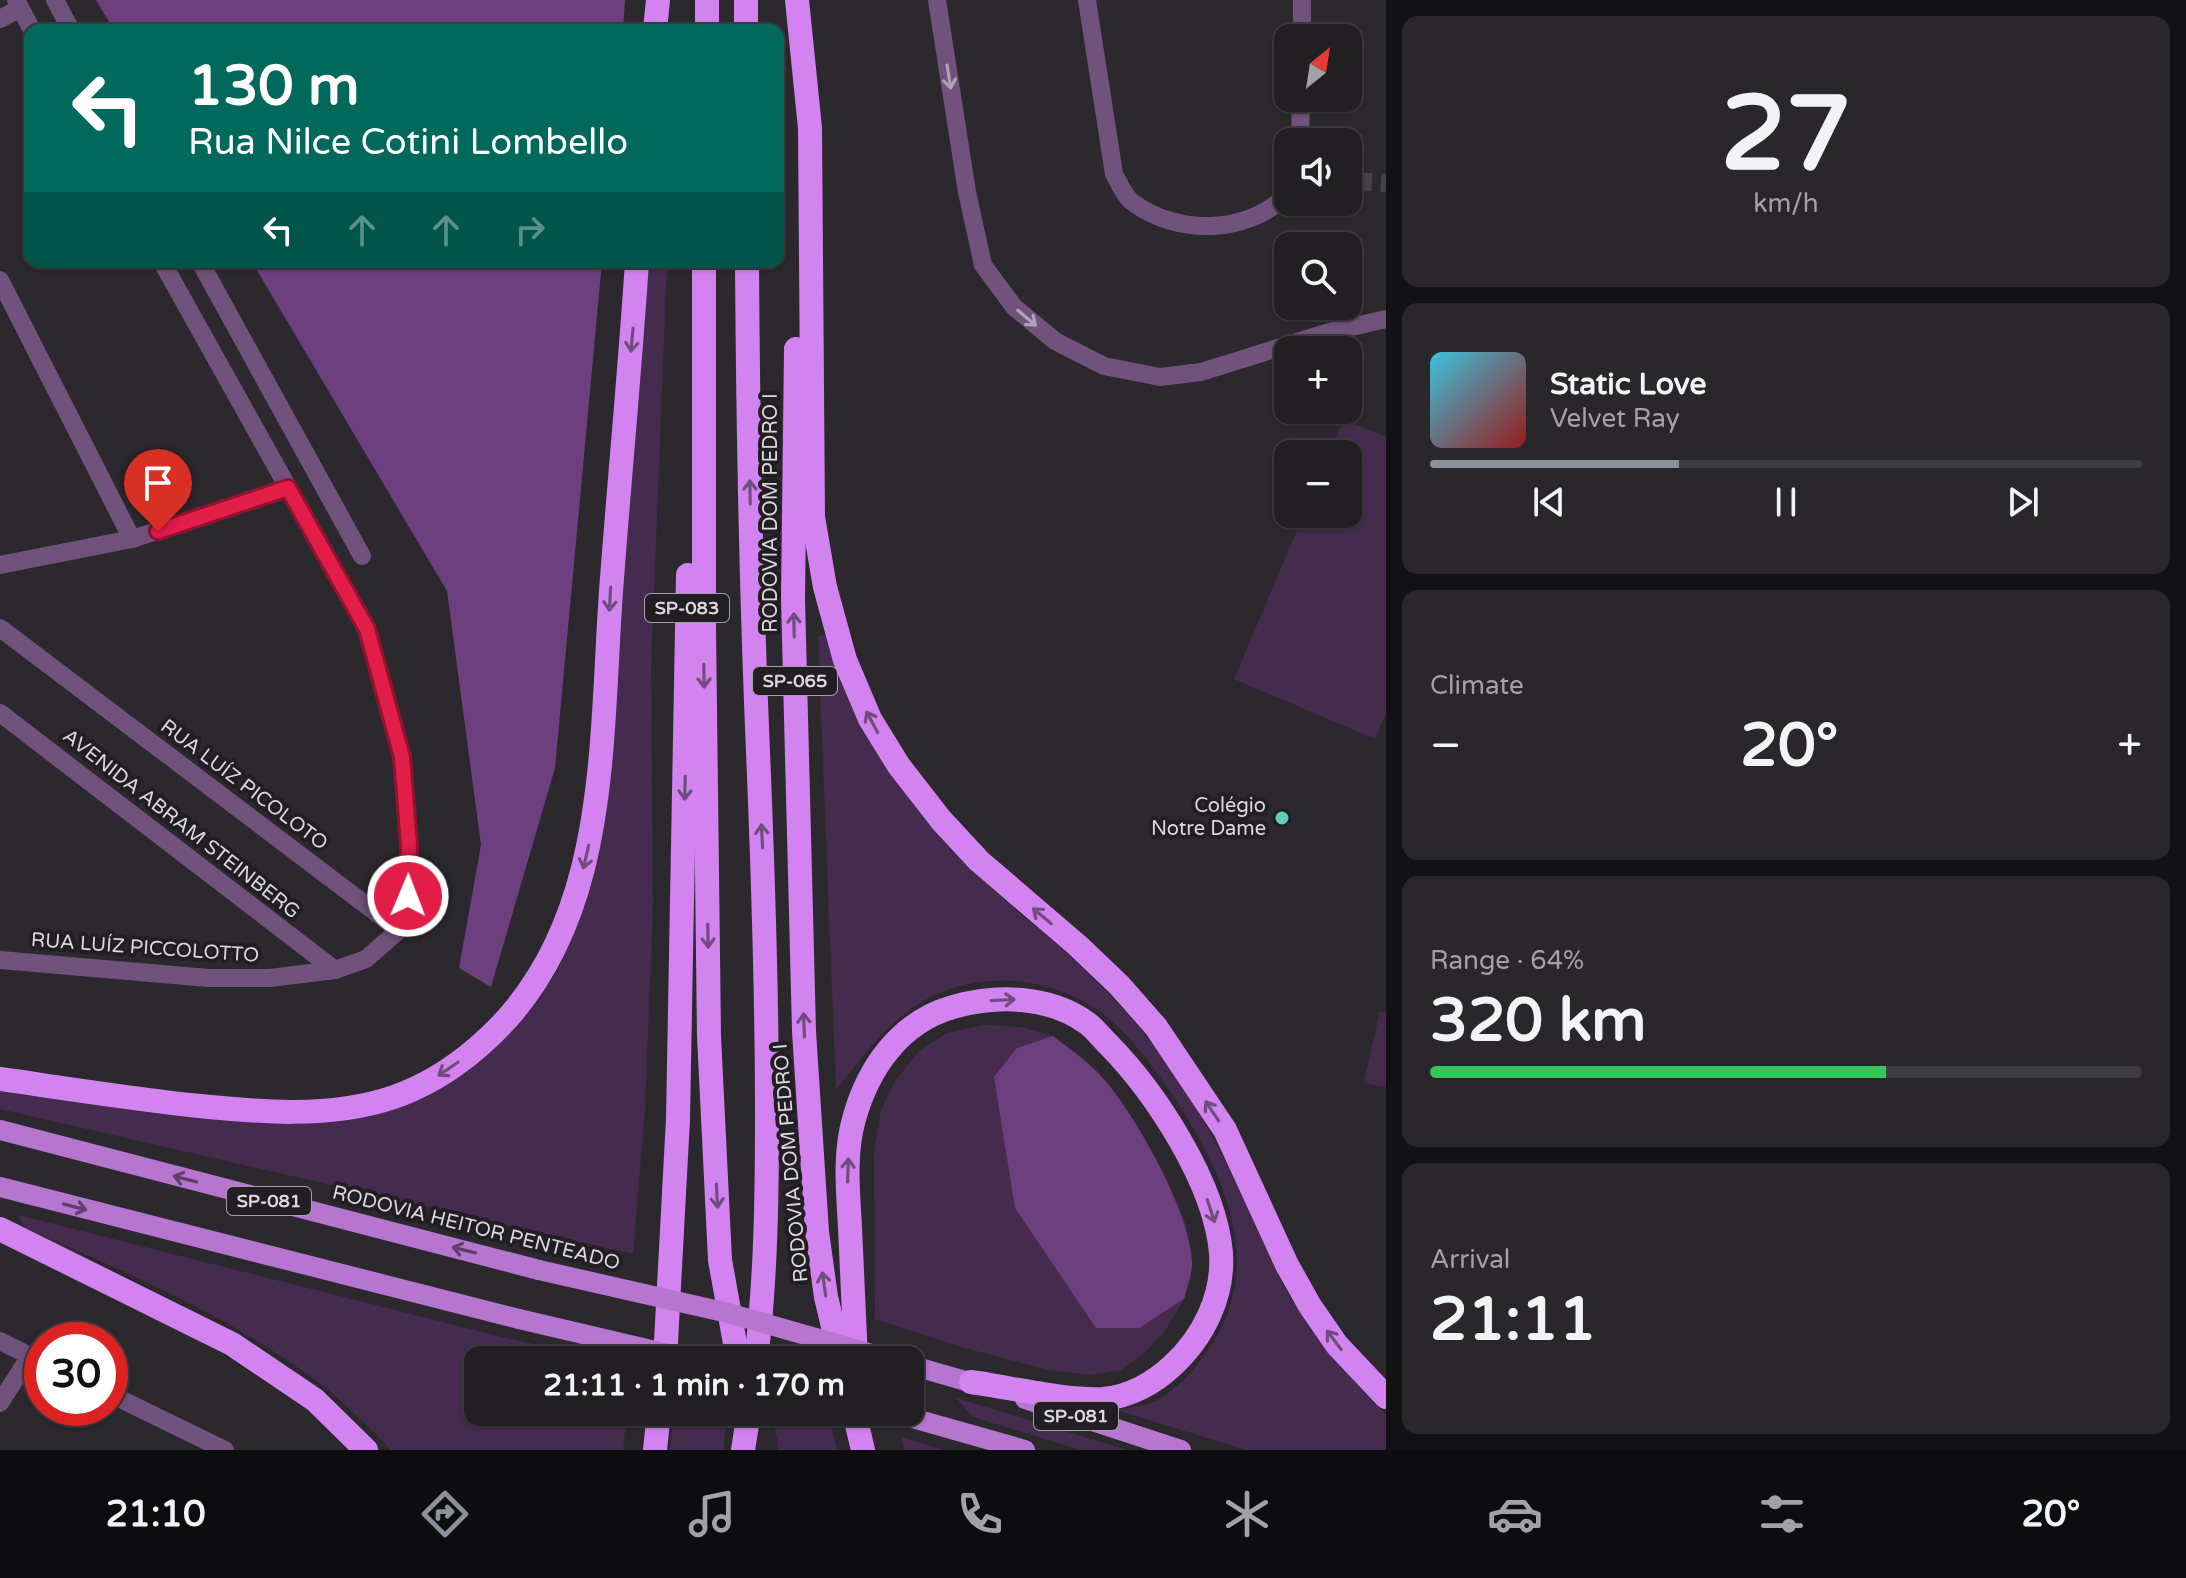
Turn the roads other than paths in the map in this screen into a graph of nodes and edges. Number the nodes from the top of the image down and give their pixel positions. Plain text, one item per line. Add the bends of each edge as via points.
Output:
1 (55, 0) edge
2 (658, 0) edge
3 (707, 0) edge
4 (746, 0) edge
5 (795, 0) edge
6 (937, 0) edge
7 (1087, 0) edge
8 (1302, 0) edge
9 (18, 4) edge
10 (0, 19) edge
11 (29, 24) edge
12 (68, 24) edge
13 (656, 24) edge
14 (707, 24) edge
15 (746, 24) edge
16 (1302, 24) edge
17 (1274, 206) edge
18 (165, 268) edge
19 (203, 268) edge
20 (637, 268) edge
21 (702, 268) edge
22 (702, 268) edge
23 (747, 268) edge
24 (0, 280) edge
25 (1386, 319) edge
26 (288, 488) junction
27 (132, 539) junction
28 (362, 556) dead end
29 (0, 565) edge
30 (0, 628) edge
31 (0, 713) edge
32 (399, 930) junction
33 (0, 960) edge
34 (335, 970) junction
35 (0, 1079) edge
36 (0, 1130) edge
37 (0, 1187) edge
38 (0, 1229) edge
39 (0, 1341) edge
40 (634, 1346) edge
41 (666, 1346) edge
42 (735, 1346) edge
43 (758, 1346) edge
44 (838, 1346) edge
45 (844, 1346) edge
46 (855, 1346) edge
47 (24, 1353) edge
48 (924, 1369) edge
49 (24, 1374) edge
50 (971, 1382) junction
51 (1386, 1397) edge
52 (0, 1403) edge
53 (128, 1403) edge
54 (924, 1421) edge
55 (658, 1426) edge
56 (746, 1426) edge
57 (751, 1426) edge
58 (225, 1450) edge
59 (366, 1450) edge
60 (655, 1450) edge
61 (743, 1450) edge
62 (755, 1450) edge
63 (1025, 1450) edge
64 (1181, 1450) edge

1 - 12 street
2 - 13 highway
3 - 14 highway
4 - 15 highway
44 -> 5 highway, RODOVIA DOM PEDRO I / SP-065 via 817,1232 804,1031 793,599
51 -> 5 highway via 1337,1345 1310,1306 1225,1130 1156,1027 1119,985 979,861 941,820 870,719 845,660 813,517 810,128
6 -> 25 street via 983,265 1014,307 1055,341 1104,366 1160,377 1201,372
7 - 17 street via 1114,174 1128,199 1184,226 1216,227
8 - 16 street
9 - 10 street
9 - 11 street
18 - 26 street
19 - 28 street
20 -> 35 highway via 593,827 560,940 504,1025 433,1079 393,1097 347,1108 231,1109
21 -> 41 highway, SP-083 via 686,619 678,1119
22 -> 42 highway via 709,1036 720,1260
43 -> 23 highway, SP-083 via 766,1235 765,914 752,625
24 - 27 street
26 - 27 street
26 - 32 street via 367,629 402,757 409,858 408,896
27 - 29 street
30 - 32 street, RUA LUÍZ PICOLOTO
31 - 34 street, AVENIDA ABRAM STEINBERG
32 - 34 street via 366,959
33 - 34 street, RUA LUÍZ PICCOLOTTO via 208,978
45 -> 36 main road, RODOVIA HEITOR PENTEADO / SP-081, bridge
37 -> 40 main road, bridge
38 - 59 highway via 232,1344 315,1400
39 - 47 street
46 -> 50 highway via 847,1169 853,1121 882,1056 907,1030 934,1013 1014,998 1050,1006 1086,1022 1160,1107 1200,1179 1214,1217 1221,1255 1218,1291 1203,1330 1184,1355 1159,1378 1131,1392 1103,1399
48 - 50 main road, SP-081
49 - 52 street
50 - 64 main road, SP-081
53 - 58 street
54 - 63 main road, SP-081
55 - 60 highway
56 - 61 highway, bridge
57 - 62 highway

